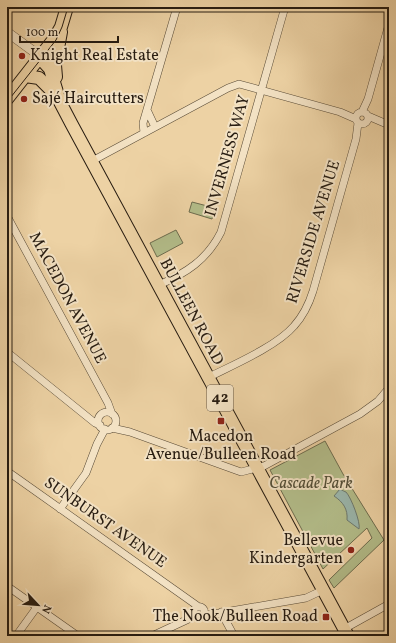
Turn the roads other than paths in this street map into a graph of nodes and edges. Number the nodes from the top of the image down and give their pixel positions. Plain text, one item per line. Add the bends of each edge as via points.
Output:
1 (67, 7) edge
2 (177, 7) edge
3 (285, 7) edge
4 (63, 19) junction
5 (389, 24) edge
6 (7, 32) edge
7 (40, 58) junction
8 (25, 76) junction
9 (262, 89) junction
10 (7, 99) edge
11 (58, 99) junction
12 (148, 112) junction
13 (362, 118) junction
14 (386, 125) edge
15 (155, 127) junction
16 (144, 133) junction
17 (92, 161) junction
18 (7, 216) edge
19 (159, 286) junction
20 (7, 352) edge
21 (209, 377) junction
22 (389, 388) edge
23 (111, 415) junction
24 (103, 426) junction
25 (130, 432) junction
26 (257, 467) junction
27 (7, 471) edge
28 (60, 509) junction
29 (7, 586) edge
30 (324, 590) junction
31 (389, 604) edge
32 (37, 607) junction
33 (198, 612) junction
34 (221, 612) junction
35 (346, 632) edge
36 (16, 636) edge
37 (78, 636) edge
38 (152, 636) edge
39 (234, 636) edge

1 - 4 main road
2 - 12 street
3 - 9 street, INVERNESS WAY
4 - 7 main road via 56,36
4 - 11 main road via 55,66
5 - 13 street, RIVERSIDE AVENUE
6 - 7 street
7 - 8 main road
7 - 11 main road, BULLEEN ROAD / 42 via 50,70
8 - 10 main road
8 - 11 main road via 38,78
9 - 13 street
9 - 15 street via 243,84 234,85
9 - 19 street, INVERNESS WAY via 224,223 216,241 211,250 196,264
11 - 17 main road, BULLEEN ROAD / 42
12 - 15 street
12 - 16 street via 143,123
13 - 14 street
13 - 21 street, RIVERSIDE AVENUE via 313,291 305,311 293,328 277,341
15 - 16 street
16 - 17 street
17 - 19 main road, BULLEEN ROAD / 42
18 - 23 street, MACEDON AVENUE via 103,394
19 - 21 main road, BULLEEN ROAD / 42
20 - 24 street via 95,423
21 - 26 main road, BULLEEN ROAD / 42
22 - 26 street, MACEDON AVENUE via 378,401 360,414 266,465
23 - 24 street
23 - 24 street
23 - 25 street, MACEDON AVENUE
24 - 25 street, MACEDON AVENUE
24 - 28 street via 86,473
25 - 26 street, MACEDON AVENUE via 236,471
26 - 30 main road, BULLEEN ROAD / 42
27 - 28 street, SUNBURST AVENUE
28 - 33 street, SUNBURST AVENUE via 186,598
29 - 32 street
30 - 34 street via 306,598
30 - 35 main road, BULLEEN ROAD / 42
31 - 35 street
32 - 36 street
32 - 37 street
33 - 34 street
33 - 38 street
34 - 39 street

